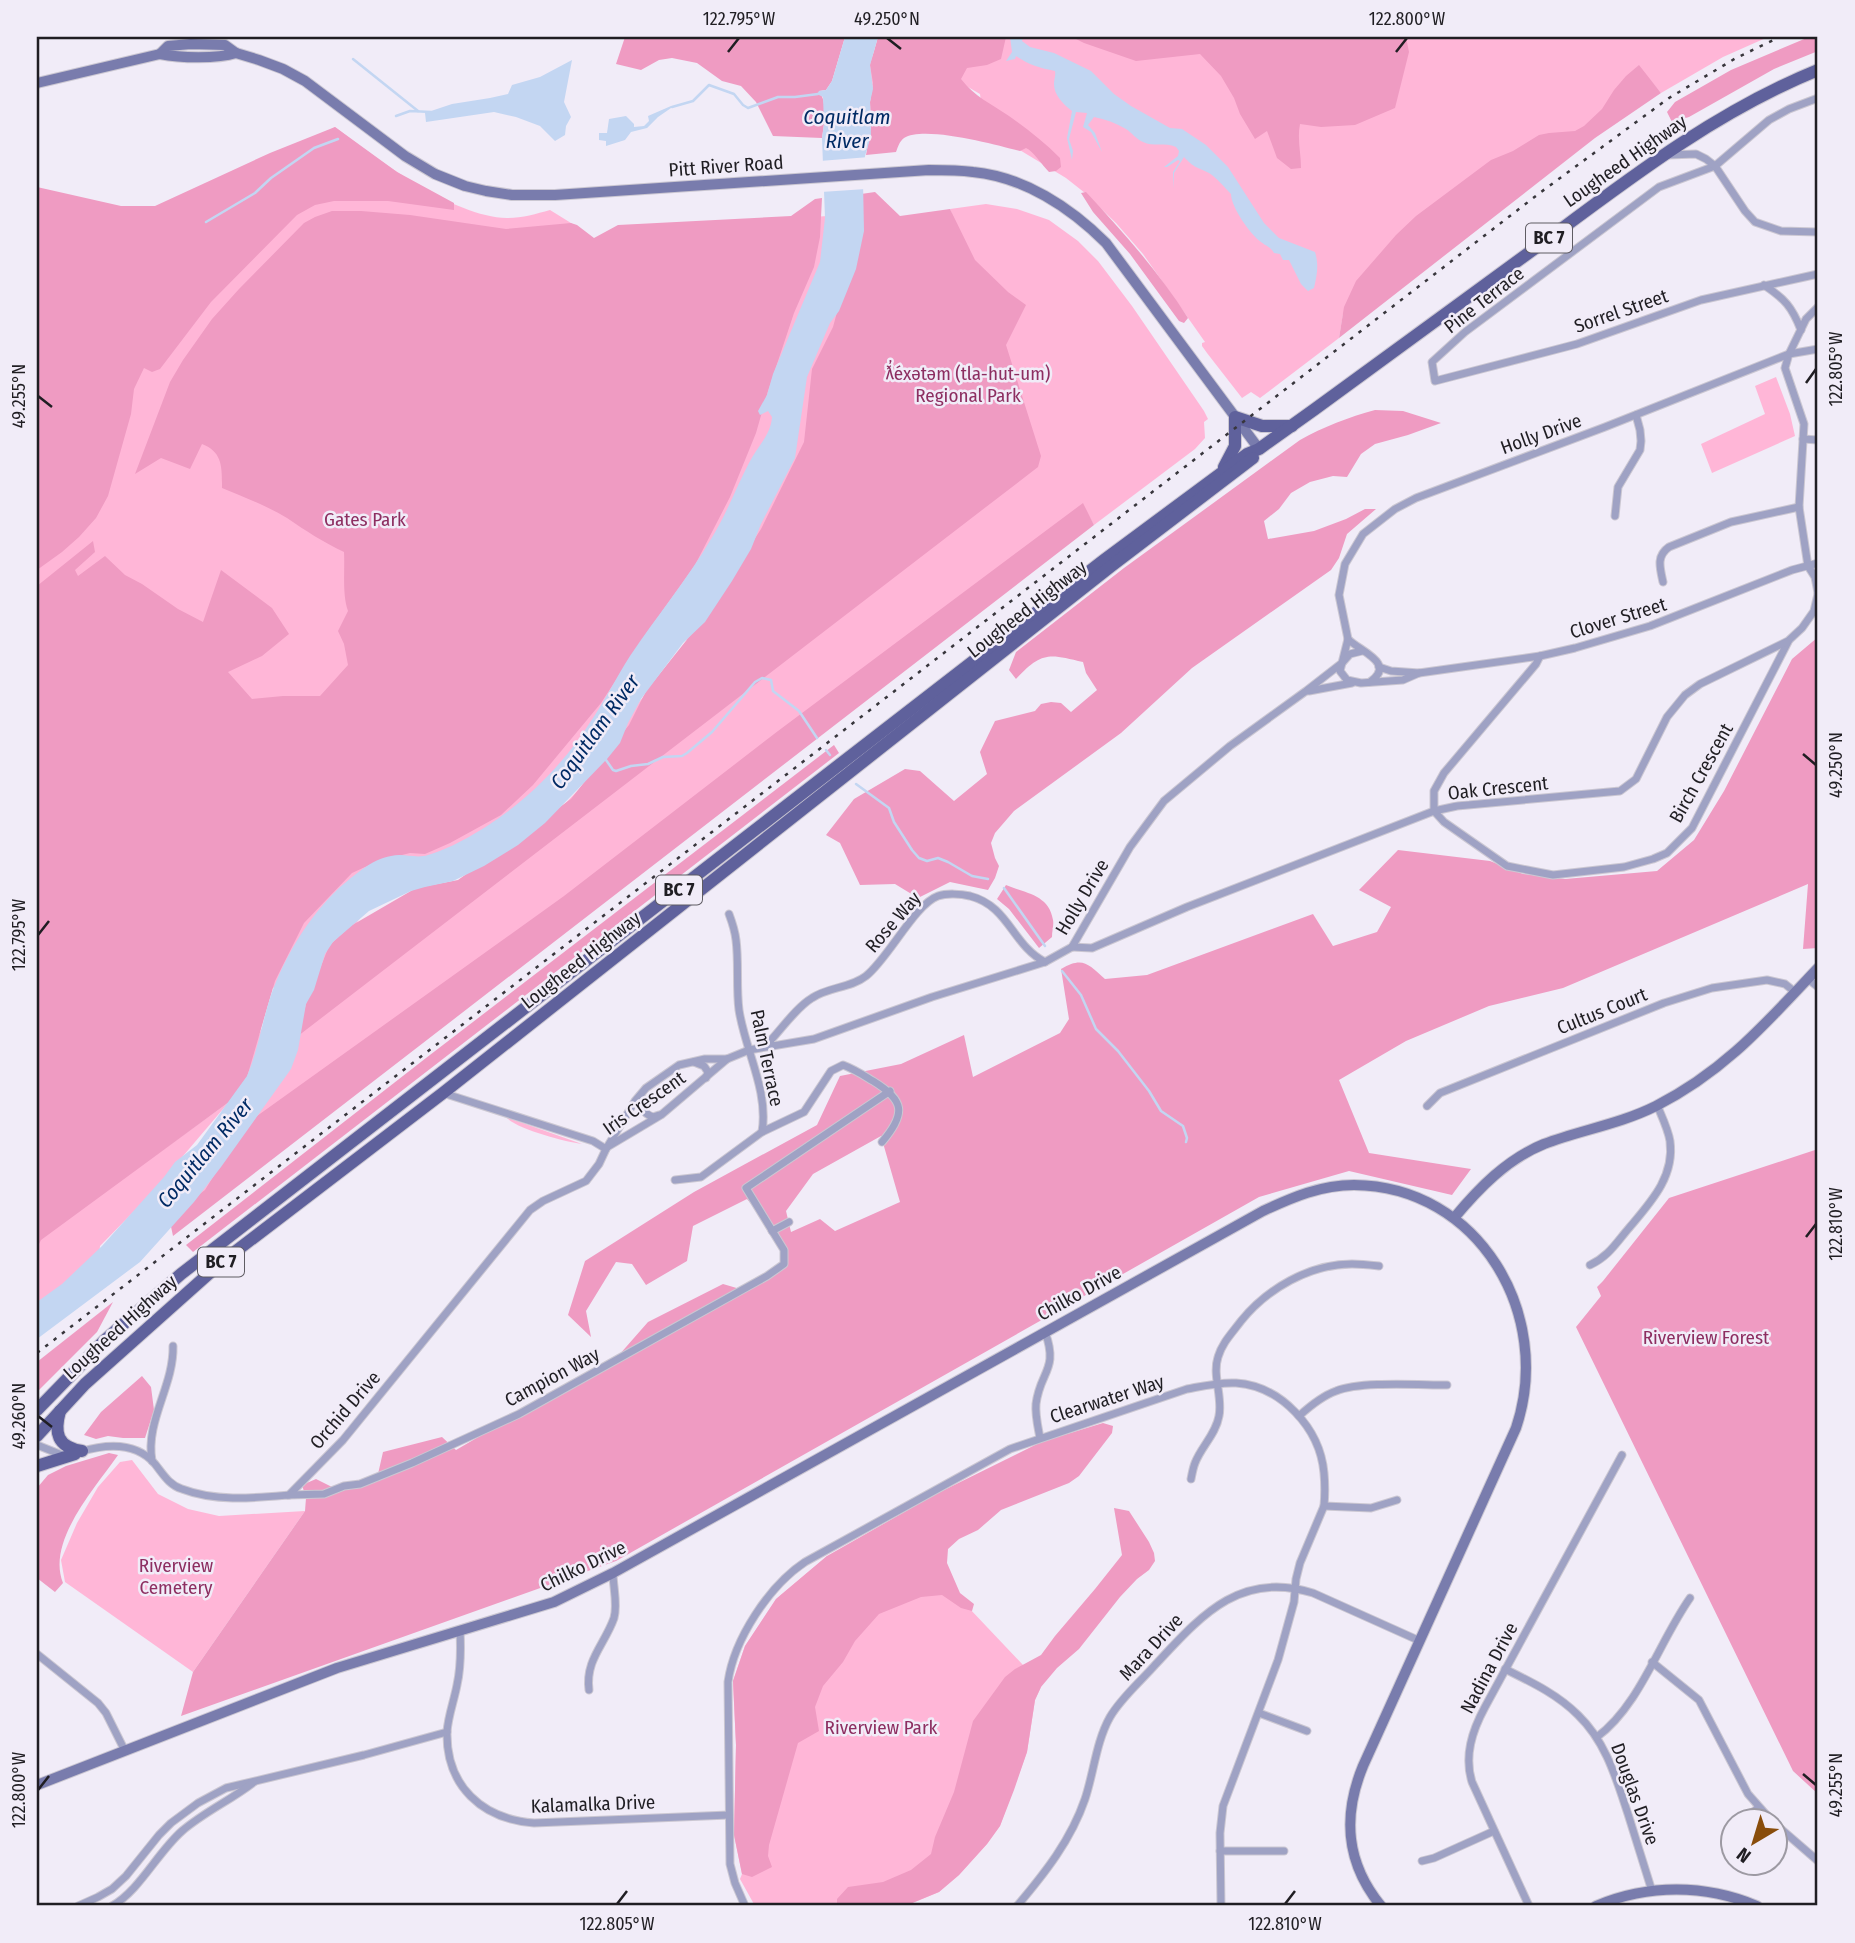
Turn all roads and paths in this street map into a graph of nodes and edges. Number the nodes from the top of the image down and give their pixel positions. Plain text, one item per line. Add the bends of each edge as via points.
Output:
1 (1818, 70) edge
2 (37, 83) edge
3 (1818, 98) edge
4 (1663, 155) junction
5 (1715, 166) junction
6 (1818, 232) edge
7 (1818, 274) edge
8 (1764, 285) junction
9 (1818, 307) edge
10 (1801, 330) junction
11 (1818, 349) edge
12 (1788, 354) junction
13 (1435, 381) joint
14 (1636, 415) junction
15 (1235, 417) junction
16 (1292, 426) junction
17 (1803, 439) junction
18 (1818, 440) edge
19 (1259, 449) junction
20 (1220, 473) junction
21 (1799, 508) junction
22 (1615, 516) dead end
23 (1818, 563) edge
24 (1808, 566) junction
25 (1663, 582) dead end
26 (1818, 594) edge
27 (1348, 639) junction
28 (1788, 641) junction
29 (1362, 651) junction
30 (1540, 656) junction
31 (1342, 663) junction
32 (1379, 667) junction
33 (1419, 673) junction
34 (1353, 683) junction
35 (1369, 683) junction
36 (1306, 691) junction
37 (1434, 811) junction
38 (729, 914) dead end
39 (1072, 947) junction
40 (1045, 962) junction
41 (1818, 968) edge
42 (1808, 979) junction
43 (1818, 987) edge
44 (1795, 992) junction
45 (772, 1047) junction
46 (749, 1050) junction
47 (727, 1059) junction
48 (694, 1062) junction
49 (705, 1079) junction
50 (890, 1091) junction
51 (443, 1093) junction
52 (640, 1095) junction
53 (1657, 1105) junction
54 (1427, 1106) dead end
55 (661, 1115) junction
56 (762, 1132) junction
57 (882, 1142) dead end
58 (606, 1149) junction
59 (675, 1180) dead end
60 (1454, 1218) junction
61 (789, 1222) dead end
62 (772, 1231) junction
63 (1590, 1265) dead end
64 (1379, 1266) dead end
65 (1045, 1332) junction
66 (173, 1346) dead end
67 (1218, 1384) junction
68 (1447, 1385) dead end
69 (61, 1409) junction
70 (37, 1410) edge
71 (1299, 1416) junction
72 (37, 1436) edge
73 (1040, 1438) junction
74 (37, 1446) edge
75 (78, 1452) junction
76 (1622, 1455) dead end
77 (152, 1461) junction
78 (37, 1466) edge
79 (1191, 1479) dead end
80 (289, 1495) junction
81 (1397, 1500) dead end
82 (1324, 1506) junction
83 (612, 1573) junction
84 (1296, 1589) junction
85 (1690, 1598) dead end
86 (460, 1631) junction
87 (1420, 1641) junction
88 (37, 1654) edge
89 (1652, 1662) junction
90 (1505, 1669) junction
91 (589, 1690) dead end
92 (1259, 1713) junction
93 (1307, 1731) dead end
94 (447, 1732) junction
95 (1597, 1737) junction
96 (125, 1751) junction
97 (254, 1782) junction
98 (37, 1786) edge
99 (1757, 1806) edge
100 (729, 1815) junction
101 (1494, 1830) junction
102 (1788, 1835) edge
103 (1220, 1851) junction
104 (1284, 1851) dead end
105 (1422, 1861) dead end
106 (1818, 1861) edge
107 (1652, 1891) junction
108 (78, 1906) edge
109 (112, 1906) edge
110 (745, 1906) edge
111 (1017, 1906) edge
112 (1221, 1906) edge
113 (1381, 1906) edge
114 (1529, 1906) edge
115 (1596, 1906) edge
116 (1757, 1906) edge

1 - 4 main road, Lougheed Highway / BC 7 via 1781,85
2 - 15 street, Pitt River Road via 160,54 225,57 236,53 305,81 424,169 455,182 512,195 929,170 975,172 1013,181 1067,208 1090,226
3 - 5 street, Pine Terrace via 1769,120
4 - 5 street via 1696,154
4 - 16 main road, Lougheed Highway / BC 7
5 - 6 street via 1755,222 1781,232
5 - 13 street, Pine Terrace via 1659,187 1465,332 1432,362
7 - 8 street, Sorrel Street
8 - 10 street via 1783,298
8 - 13 street, Sorrel Street via 1701,300 1577,344
9 - 10 street
10 - 12 street
11 - 12 street, Holly Drive
12 - 14 street, Holly Drive
12 - 17 street, Oak Crescent via 1785,368 1804,424
14 - 22 street via 1640,450 1618,487
14 - 27 street, Holly Drive via 1395,509 1363,534 1345,564 1339,595
15 - 16 main road via 1262,426
15 - 19 street, Pitt River Road
15 - 20 main road via 1235,446
16 - 19 main road, Lougheed Highway / BC 7
17 - 18 street
17 - 21 street, Oak Crescent
19 - 20 main road, Lougheed Highway / BC 7
19 - 51 main road, Lougheed Highway / BC 7 via 1248,463
20 - 70 main road, Lougheed Highway / BC 7 via 181,1274 105,1340
21 - 24 street, Oak Crescent
21 - 25 street via 1731,522 1669,547 1660,559
23 - 24 street, Clover Street
24 - 26 street, Oak Crescent
24 - 30 street, Clover Street via 1650,626
26 - 28 street, Oak Crescent via 1814,611
27 - 29 street
27 - 31 street, Holly Drive
28 - 37 street, Oak Crescent via 1685,695 1667,718 1636,779 1620,791
28 - 37 street, Birch Crescent via 1692,828 1667,853 1624,867 1552,875 1507,866
29 - 31 street via 1350,654
29 - 32 street via 1373,656
30 - 33 street, Clover Street
30 - 37 street via 1444,773 1434,791
31 - 34 street via 1342,676
31 - 36 street, Holly Drive
32 - 33 street, Clover Street
32 - 35 street
33 - 35 street, Clover Street via 1403,680
34 - 35 street
34 - 36 street, Holly Drive
36 - 39 street, Holly Drive via 1164,801 1130,847
37 - 39 street, Oak Crescent via 1092,947
38 - 46 street, Palm Terrace via 736,939 740,1014
39 - 40 street, Holly Drive
40 - 45 street, Holly Drive via 814,1039
40 - 45 street, Rose Way via 1024,948 1005,919 986,902 957,894 937,897 920,910 874,969 857,982 811,998 771,1040
41 - 42 street
42 - 43 street
42 - 44 street
44 - 53 street via 1729,1059
44 - 54 street, Cultus Court via 1767,980 1712,988 1440,1093
45 - 46 street, Holly Drive
46 - 47 street, Iris Crescent
46 - 56 street, Palm Terrace via 762,1103
47 - 48 street, Iris Crescent
47 - 49 street, Iris Crescent
48 - 49 street via 708,1072
48 - 52 street, Iris Crescent via 679,1065
49 - 55 street, Iris Crescent
50 - 56 street, Palm Terrace via 843,1065 831,1071 804,1112
50 - 57 street via 900,1109
50 - 62 street, Campion Way via 746,1188
51 - 58 street
51 - 69 main road, Lougheed Highway / BC 7 via 223,1261
52 - 55 street via 643,1111
52 - 58 street, Iris Crescent
53 - 60 street via 1529,1151 1490,1178
53 - 63 street via 1670,1143 1666,1175 1604,1258
55 - 58 street, Iris Crescent
56 - 59 street via 701,1177
58 - 80 street, Orchid Drive via 586,1181 530,1210 343,1440
60 - 65 street, Chilko Drive via 1384,1188 1354,1185 1303,1193
60 - 87 street, Chilko Drive via 1487,1251 1512,1293 1524,1331 1526,1376 1516,1428
61 - 62 street
62 - 80 street, Campion Way via 784,1250 784,1264 519,1414 360,1484 324,1494
64 - 67 street via 1336,1265 1274,1290 1251,1309 1221,1348 1216,1365
65 - 73 street via 1051,1357 1036,1404
65 - 83 street, Chilko Drive
66 - 77 street via 168,1382 152,1430
67 - 71 street, Clearwater Way via 1236,1383 1264,1391
67 - 73 street, Clearwater Way
67 - 79 street via 1218,1422 1195,1462
68 - 71 street via 1340,1389
69 - 72 main road, Lougheed Highway / BC 7
69 - 75 main road via 57,1425 61,1441
71 - 82 street, Clearwater Way via 1317,1444 1323,1464
73 - 100 street, Clearwater Way via 981,1464 805,1562 780,1581 744,1634 732,1661 727,1694
74 - 75 street via 57,1454
75 - 77 street via 122,1446
75 - 78 main road
76 - 90 street, Nadina Drive
77 - 80 street via 171,1483 192,1492 217,1497
81 - 82 street via 1371,1508
82 - 84 street, Clearwater Way via 1300,1563
83 - 86 street, Chilko Drive via 554,1602
83 - 91 street via 615,1615 591,1664
84 - 87 street, Mara Drive
84 - 92 street, Clearwater Way
84 - 111 street, Mara Drive via 1250,1591 1217,1605 1198,1619 1123,1699 1105,1725 1073,1827 1050,1866
85 - 89 street
86 - 94 street, Kalamalka Drive via 460,1668
86 - 96 street, Chilko Drive via 358,1661
87 - 113 street, Chilko Drive via 1360,1774 1351,1807 1353,1853
88 - 96 street via 98,1703
89 - 95 street via 1622,1713
89 - 99 street via 1702,1703
90 - 95 street, Douglas Drive via 1562,1701
90 - 101 street, Nadina Drive via 1478,1720 1470,1749 1472,1783
92 - 93 street
92 - 103 street, Clearwater Way via 1223,1806
94 - 97 street
94 - 100 street, Kalamalka Drive via 450,1760 460,1784 486,1809 510,1820 534,1823
95 - 107 street, Douglas Drive via 1616,1777
96 - 98 street, Chilko Drive
97 - 108 street via 226,1788 186,1811 112,1889
97 - 109 street via 184,1829
100 - 110 street, Clearwater Way via 730,1864
101 - 105 street
101 - 114 street, Nadina Drive
102 - 106 street
103 - 104 street
103 - 112 street, Clearwater Way
107 - 115 street
107 - 116 street via 1706,1891

